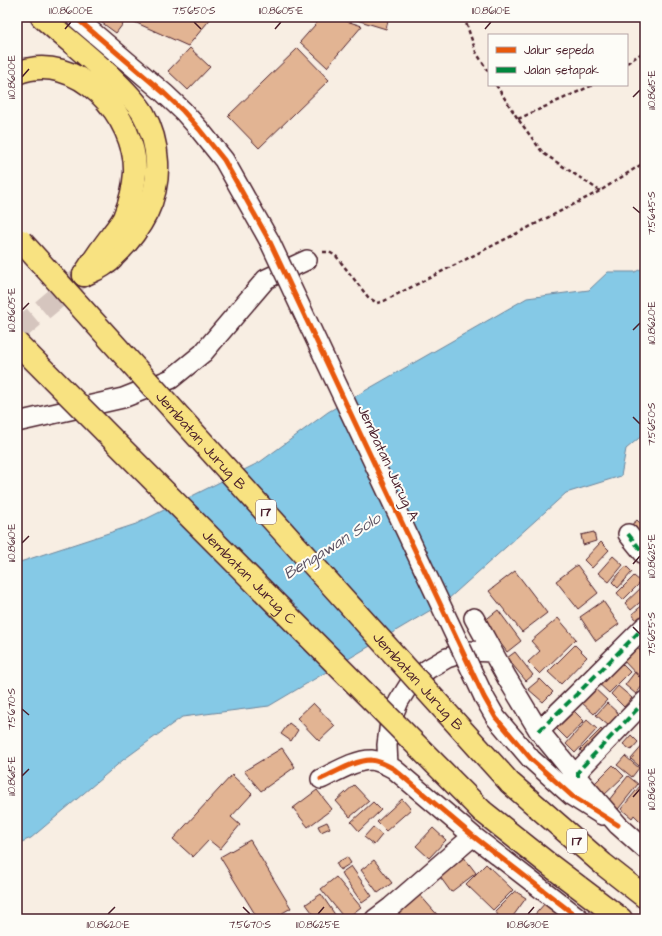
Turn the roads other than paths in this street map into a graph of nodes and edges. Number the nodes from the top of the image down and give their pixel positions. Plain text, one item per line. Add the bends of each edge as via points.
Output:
1 (42, 17) edge
2 (75, 17) edge
3 (138, 71) junction
4 (17, 73) edge
5 (118, 84) junction
6 (18, 241) edge
7 (307, 260) road end
8 (17, 343) edge
9 (17, 422) edge
10 (628, 534) dead end
11 (645, 555) edge
12 (474, 618) dead end
13 (645, 626) edge
14 (492, 652) junction
15 (645, 701) edge
16 (539, 731) junction
17 (388, 765) junction
18 (578, 777) junction
19 (321, 779) dead end
20 (618, 825) junction
21 (472, 836) junction
22 (645, 849) edge
23 (645, 897) edge
24 (375, 919) edge
25 (580, 919) edge
26 (621, 919) edge

1 - 5 main road
2 - 3 street, Jembatan Jurug A
3 - 5 street
3 - 20 street, Jembatan Jurug A, bridge via 183,111 224,160 269,240 496,718 531,759 572,796
4 - 5 main road via 40,67 58,70 73,75 93,87 118,115 134,155 135,174 125,216 84,275 106,264 126,245 141,225 149,207 157,176 158,163 151,130 142,112
6 - 23 main road, Jembatan Jurug B / 17, bridge via 510,783
7 - 9 street via 266,279 203,353 171,379 123,398
8 - 26 main road, Jembatan Jurug C / 17, bridge via 482,811
10 - 11 street
12 - 14 street
13 - 16 street
14 - 16 street
14 - 17 street via 469,651 447,658 428,669 410,685 399,701 390,722
15 - 18 street via 582,767
16 - 18 street
17 - 19 street via 370,760 359,762
17 - 21 street
18 - 20 street
20 - 22 street
21 - 24 street
21 - 25 street

